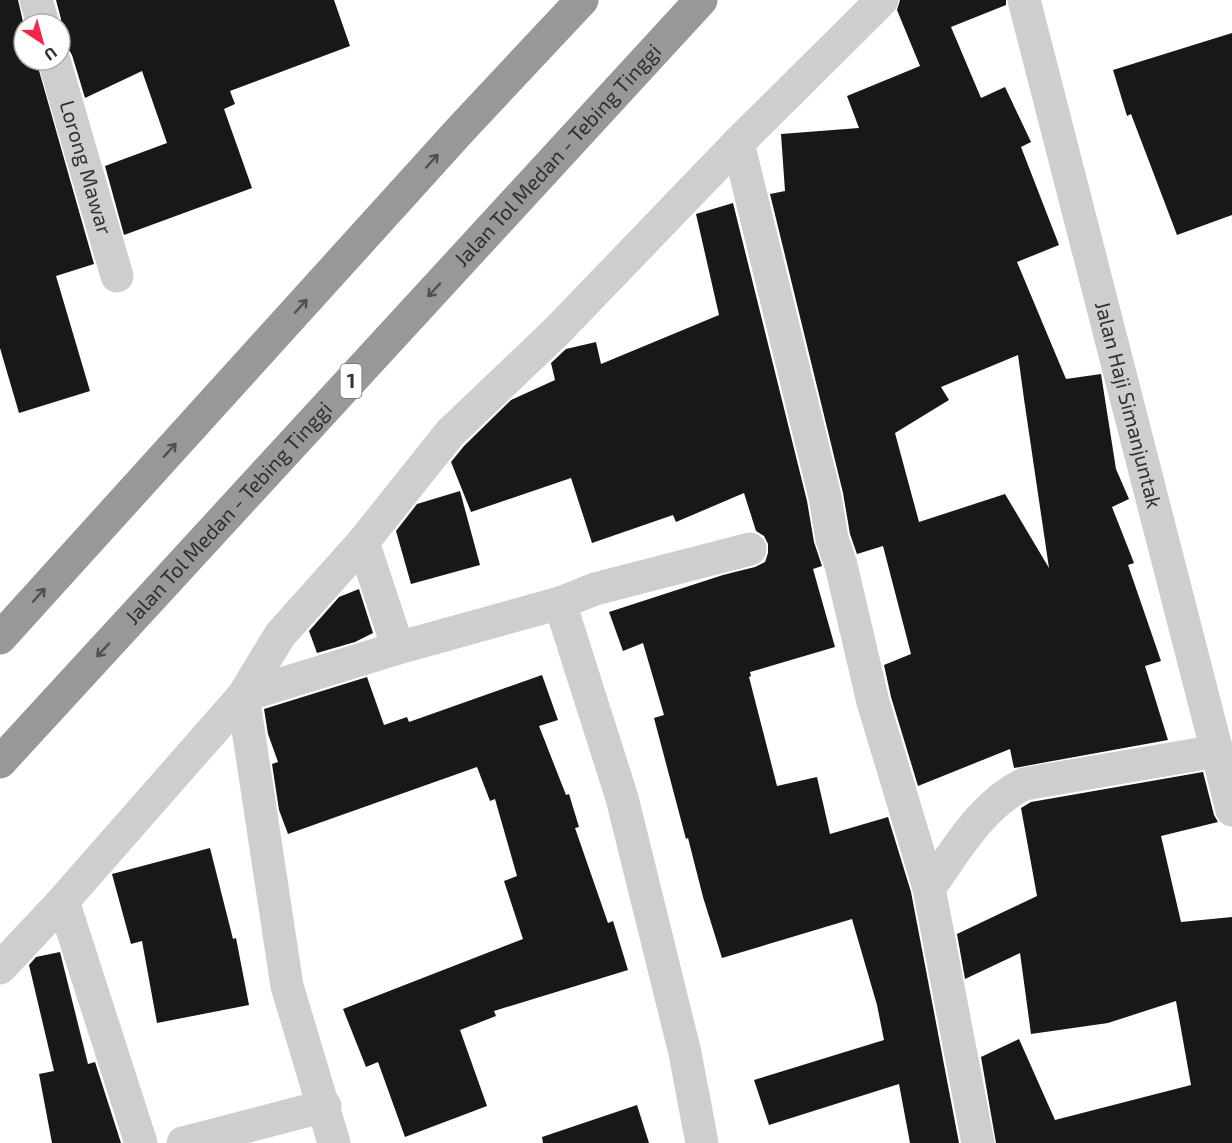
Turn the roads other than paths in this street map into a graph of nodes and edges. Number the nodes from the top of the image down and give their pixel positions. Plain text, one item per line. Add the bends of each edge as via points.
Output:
1 (550, 0) edge
2 (582, 0) edge
3 (701, 0) edge
4 (882, 0) edge
5 (1024, 0) edge
6 (58, 72) edge
7 (462, 128) junction
8 (738, 143) junction
9 (117, 276) dead end
10 (363, 542) junction
11 (750, 549) dead end
12 (560, 603) junction
13 (0, 638) edge
14 (398, 648) junction
15 (243, 696) junction
16 (1217, 751) junction
17 (0, 762) edge
18 (1232, 810) edge
19 (929, 888) junction
20 (63, 901) junction
21 (0, 968) edge
22 (325, 1106) junction
23 (141, 1143) edge
24 (183, 1143) edge
25 (334, 1143) edge
26 (702, 1143) edge
27 (978, 1143) edge

1 - 7 highway
2 - 7 highway
3 -> 17 highway, Jalan Tol Medan - Tebing Tinggi / 1
4 - 8 street
5 - 16 street, Jalan Haji Simanjuntak
6 - 9 street, Lorong Mawar
13 -> 7 highway
8 - 10 street via 556,332 450,433
8 - 19 street via 873,702
10 - 14 street
10 - 15 street via 280,635
11 - 12 street via 595,589
12 - 14 street
12 - 26 street via 622,798 685,1053
14 - 15 street
15 - 20 street
15 - 22 street via 286,986
16 - 18 street, Jalan Haji Simanjuntak
16 - 19 street via 1024,784 984,813
19 - 27 street
20 - 21 street
20 - 23 street
22 - 24 street
22 - 25 street

